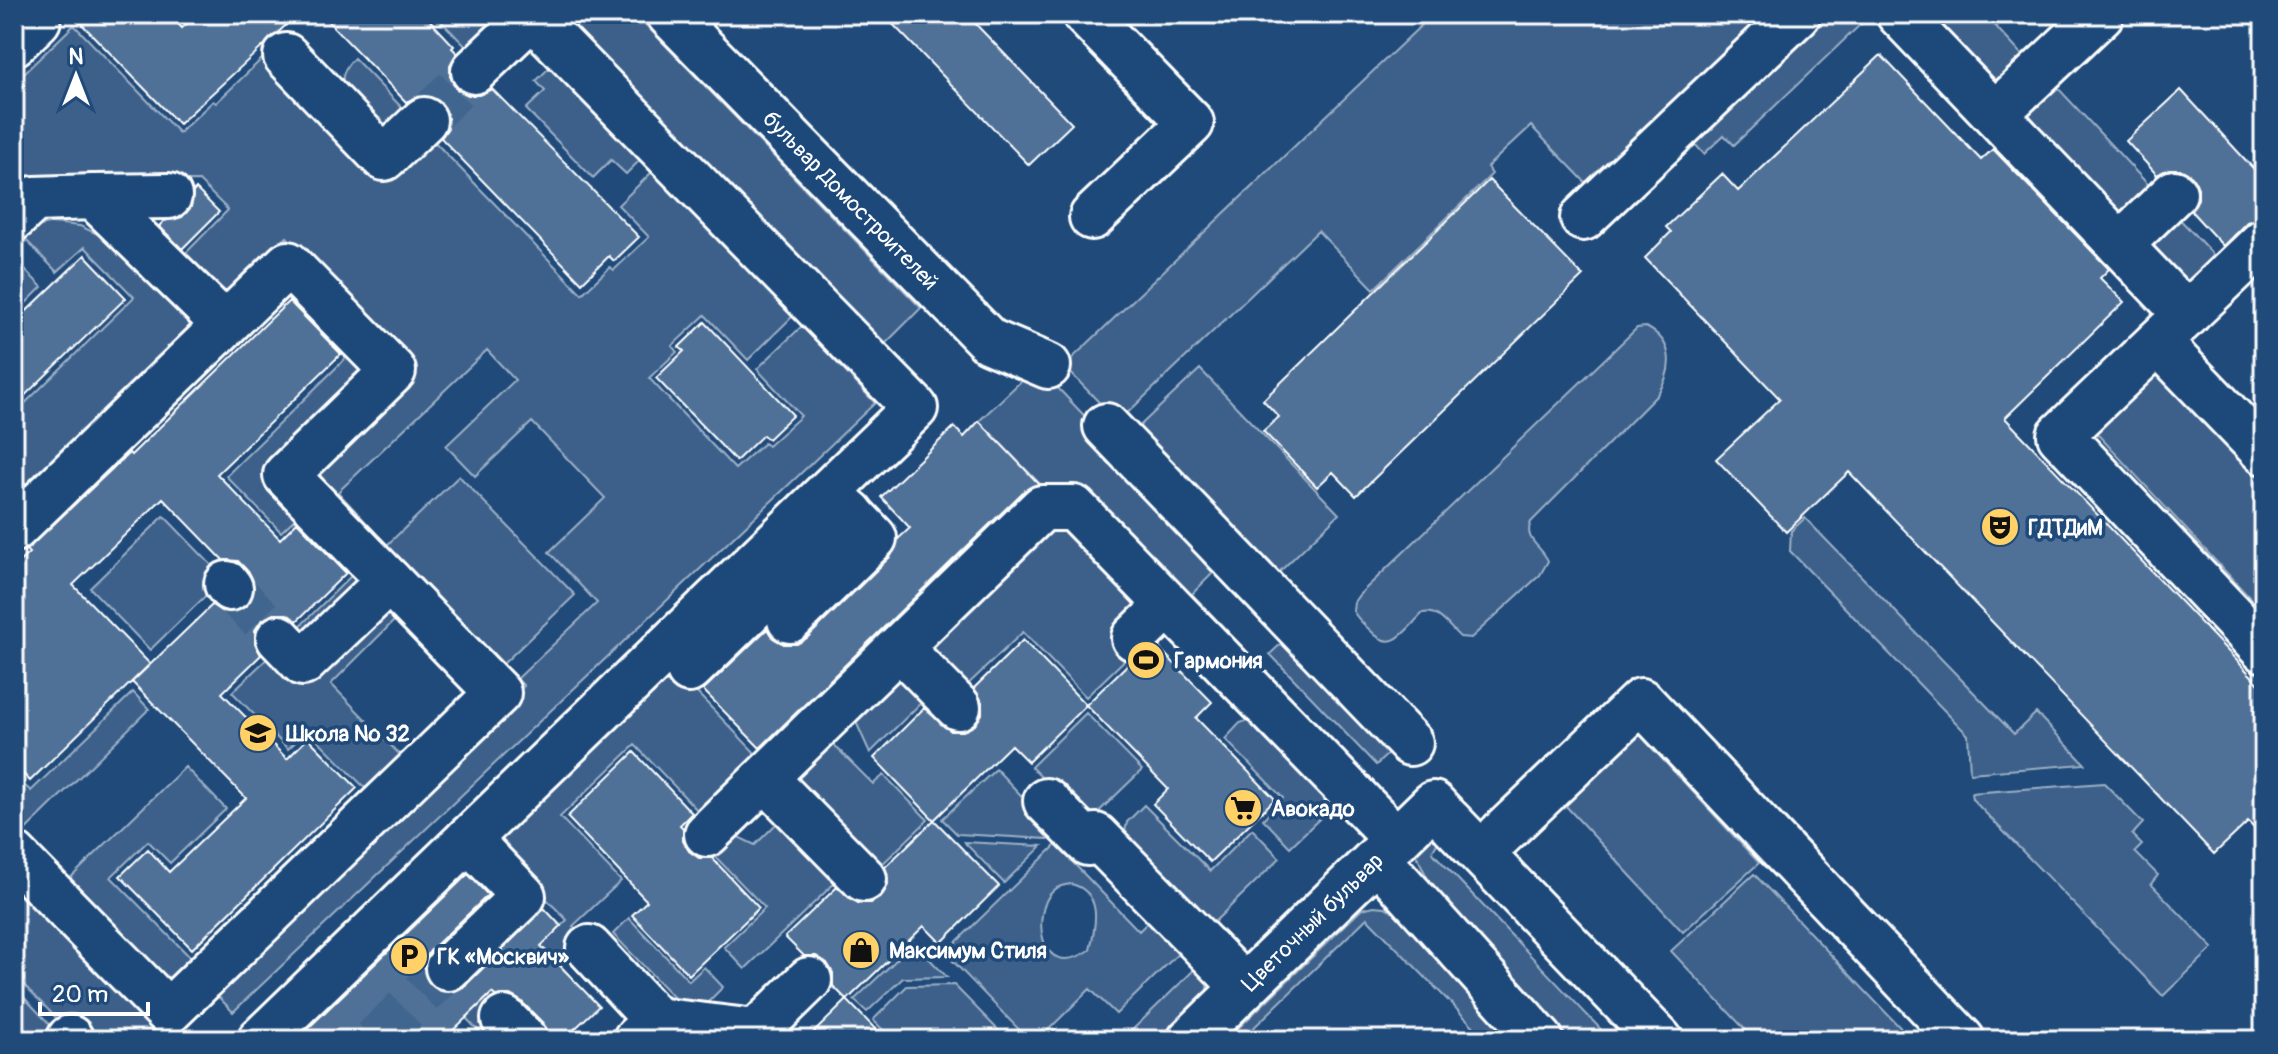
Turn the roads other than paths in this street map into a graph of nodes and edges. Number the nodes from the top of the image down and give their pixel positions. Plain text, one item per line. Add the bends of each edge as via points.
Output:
1 (32, 14) edge
2 (669, 14) edge
3 (1085, 14) edge
4 (1798, 14) edge
5 (2101, 14) edge
6 (531, 15) edge
7 (1901, 15) edge
8 (14, 43) edge
9 (286, 56) dead end
10 (474, 71) tunnel mouth
11 (1995, 114) junction
12 (424, 120) tunnel mouth
13 (2174, 193) dead end
14 (169, 196) dead end
15 (94, 197) junction
16 (1092, 217) dead end
17 (14, 218) edge
18 (1583, 218) dead end
19 (2264, 241) edge
20 (2120, 245) junction
21 (225, 325) junction
22 (2172, 328) junction
23 (1048, 366) dead end
24 (1106, 426) dead end
25 (2264, 452) edge
26 (840, 502) junction
27 (14, 529) edge
28 (389, 581) junction
29 (1168, 605) junction
30 (790, 620) dead end
31 (279, 638) tunnel mouth
32 (1134, 638) dead end
33 (900, 648) junction
34 (2264, 650) edge
35 (689, 670) dead end
36 (958, 707) dead end
37 (1410, 743) dead end
38 (765, 778) junction
39 (1046, 801) dead end
40 (707, 834) dead end
41 (1499, 836) dead end
42 (468, 839) junction
43 (1386, 848) junction
44 (14, 855) edge
45 (864, 879) dead end
46 (589, 948) dead end
47 (448, 968) tunnel mouth
48 (809, 980) dead end
49 (1244, 987) junction
50 (645, 1030) edge
51 (260, 1040) edge
52 (1190, 1040) edge
53 (1541, 1040) edge
54 (1660, 1040) edge
55 (1962, 1040) edge

1 - 8 street via 38,20
2 - 23 street, бульвар Домостроителей via 989,341
3 - 16 street via 1191,123
4 - 18 street
5 - 11 street
6 - 10 street
6 - 26 street via 915,408
7 - 11 street
9 - 12 street via 384,158
11 - 20 street
13 - 20 street
14 - 15 street
15 - 17 street via 34,199
15 - 21 street
19 - 22 street
20 - 22 street
21 - 27 street
21 - 28 street via 288,264 393,371 286,475
22 - 25 street
22 - 34 street via 2060,435
24 - 37 street
26 - 30 street via 874,538
26 - 35 street
26 - 42 street
28 - 31 street via 303,663
28 - 44 street via 498,693 168,1012
29 - 32 street
29 - 33 street via 1074,508 1042,508
29 - 43 street
33 - 36 street
33 - 38 street
38 - 40 street
38 - 45 street
39 - 49 street via 1088,843 1096,836
41 - 55 street via 1641,701
42 - 47 street via 523,896
42 - 51 street
43 - 49 street, Цветочный бульвар
43 - 53 street
43 - 54 street, Цветочный бульвар via 1433,804
46 - 50 street
48 - 50 street via 756,1032
49 - 52 street, Цветочный бульвар

